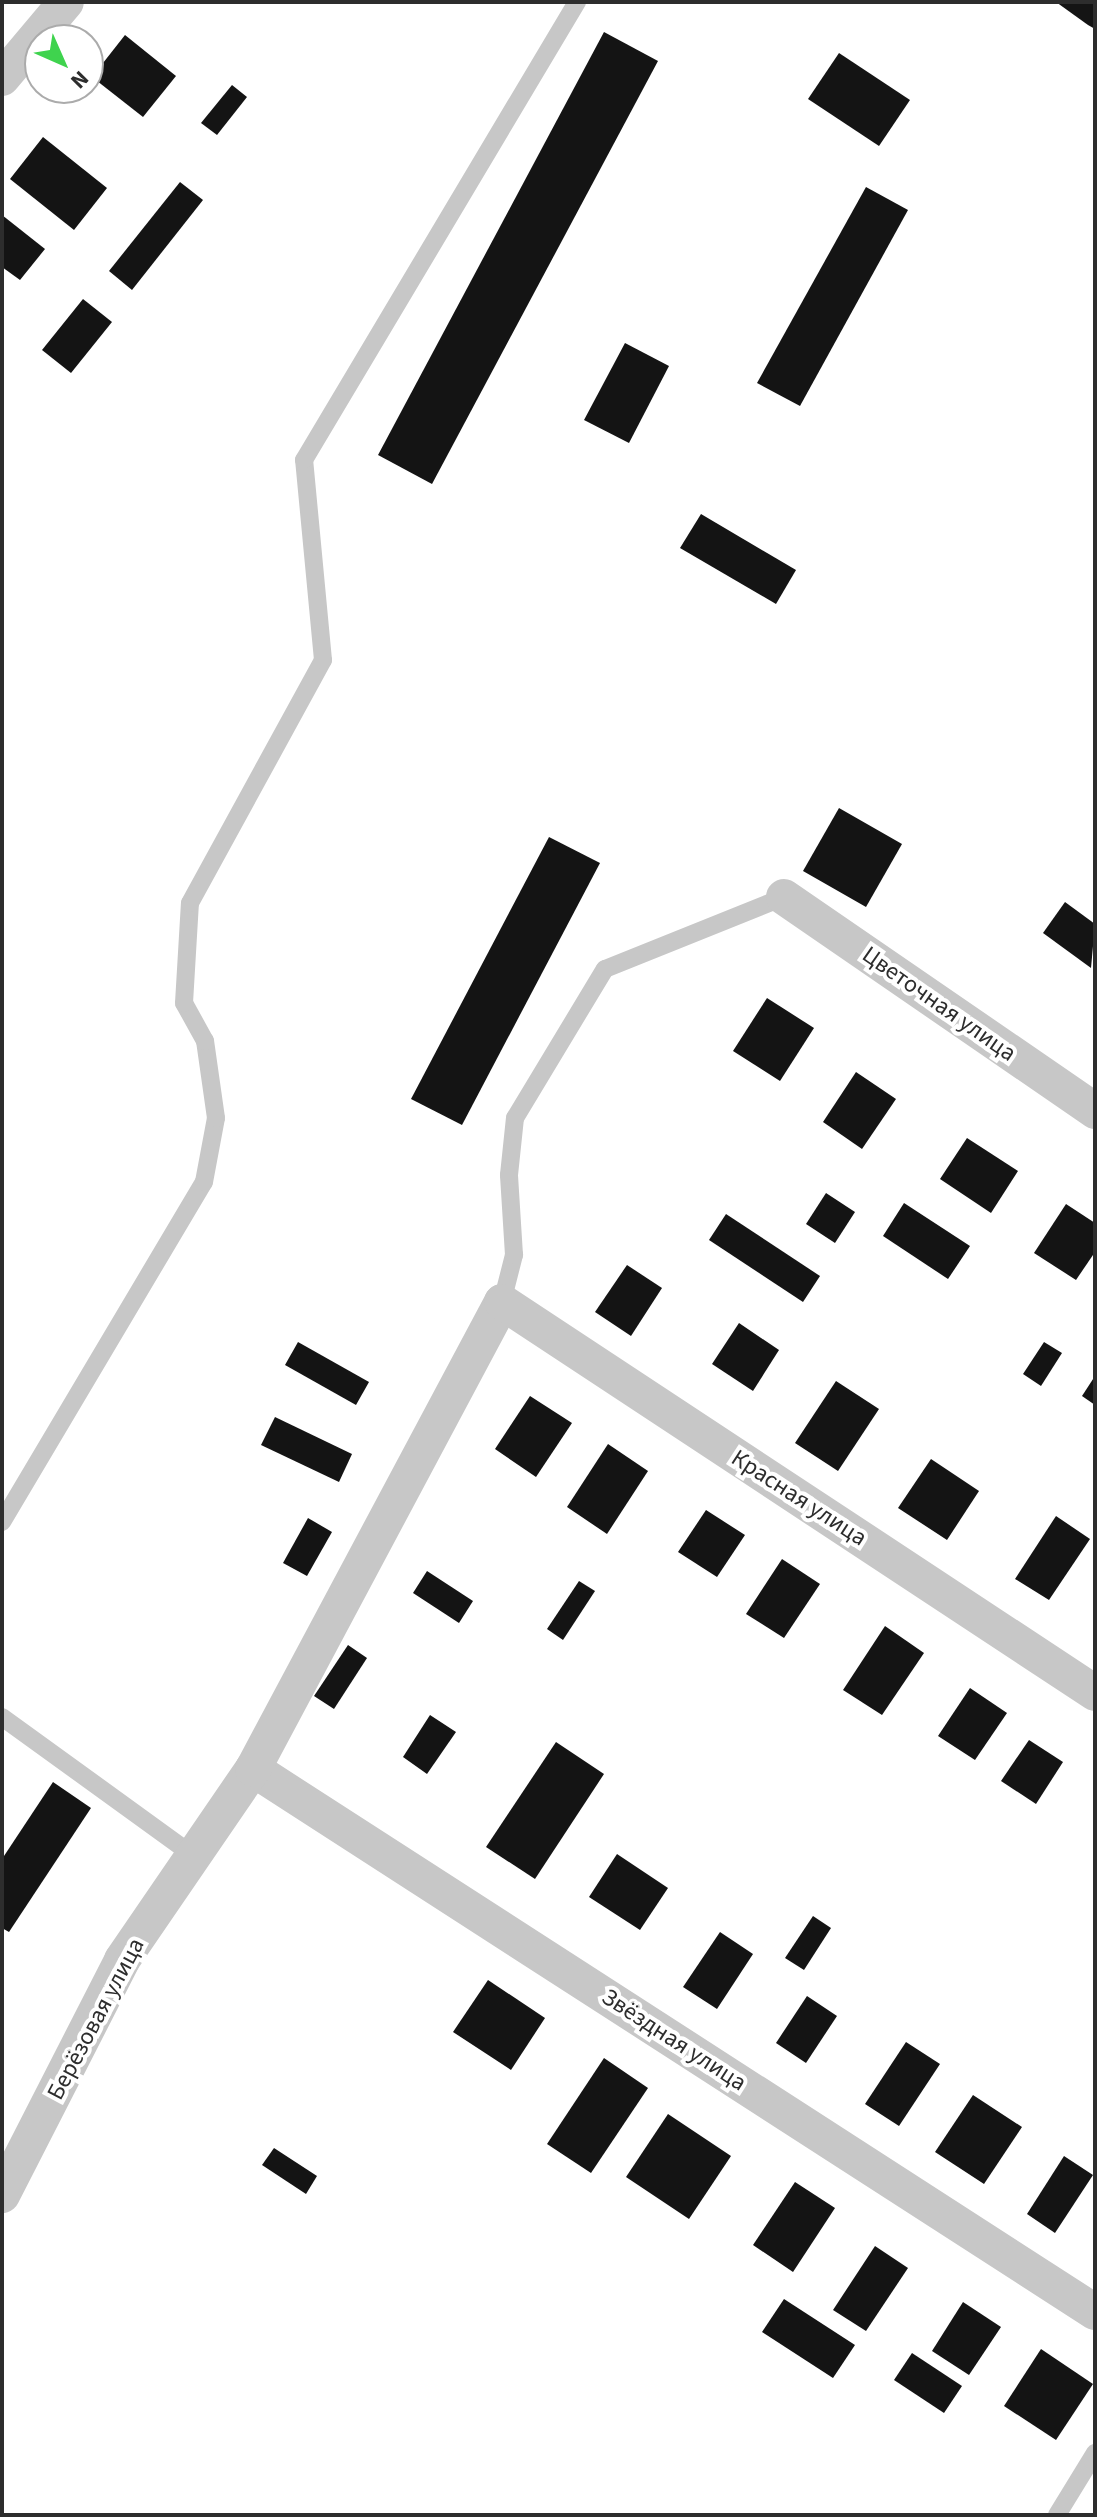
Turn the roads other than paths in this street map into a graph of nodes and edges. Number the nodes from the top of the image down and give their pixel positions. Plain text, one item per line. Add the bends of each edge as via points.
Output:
1 (66, 2) edge
2 (577, 2) edge
3 (2, 78) edge
4 (784, 897) joint
5 (1095, 1111) edge
6 (502, 1302) junction
7 (2, 1522) edge
8 (1095, 1693) edge
9 (2, 1717) edge
10 (253, 1769) junction
11 (194, 1856) junction
12 (2, 2195) edge
13 (1095, 2312) edge
14 (1095, 2453) edge
15 (1057, 2515) edge

1 - 3 street
2 - 7 lane via 304,460 323,660 190,903 184,1003 205,1041 216,1118 204,1182
4 - 5 street, Цветочная улица
4 - 6 lane via 605,969 515,1118 509,1175 514,1255
6 - 8 street, Красная улица
6 - 10 street, Берёзовая улица
9 - 11 lane
10 - 11 street, Берёзовая улица
10 - 13 street, Звёздная улица
11 - 12 street, Берёзовая улица via 122,1960
14 - 15 lane

